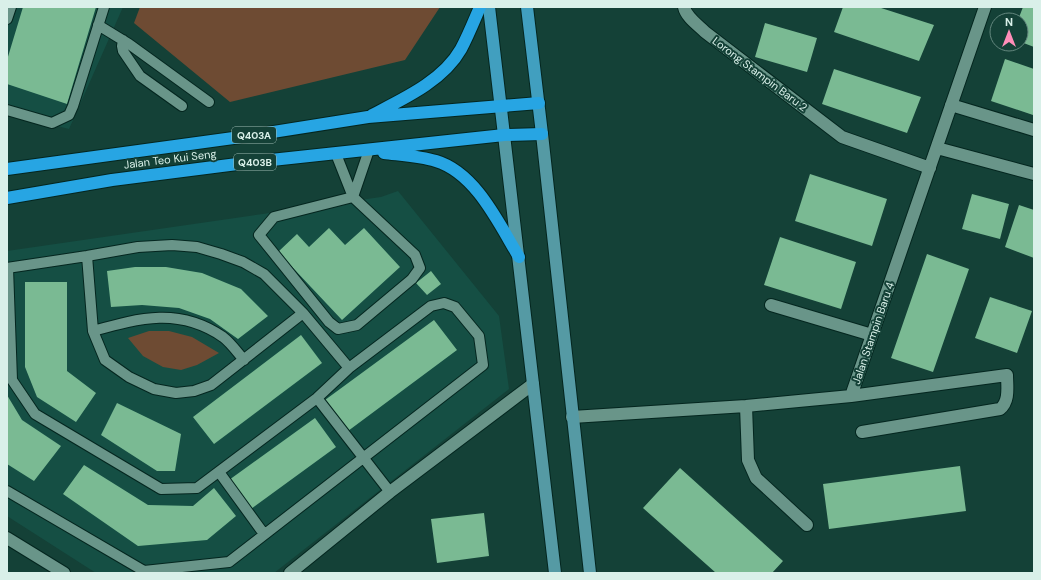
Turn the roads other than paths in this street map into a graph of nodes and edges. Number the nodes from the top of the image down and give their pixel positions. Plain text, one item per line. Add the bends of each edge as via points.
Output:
1 (11, 7) edge
2 (104, 7) edge
3 (480, 7) edge
4 (489, 7) edge
5 (527, 7) edge
6 (684, 7) edge
7 (985, 7) edge
8 (7, 19) edge
9 (98, 25) junction
10 (123, 40) junction
11 (209, 102) dead end
12 (538, 103) junction
13 (951, 105) junction
14 (182, 106) dead end
15 (501, 106) junction
16 (7, 110) edge
17 (368, 117) junction
18 (1034, 130) edge
19 (542, 134) junction
20 (504, 135) junction
21 (937, 148) junction
22 (369, 150) junction
23 (336, 154) junction
24 (930, 168) junction
25 (7, 169) edge
26 (1034, 174) edge
27 (353, 197) junction
28 (7, 198) edge
29 (87, 256) junction
30 (519, 258) junction
31 (7, 268) edge
32 (771, 305) dead end
33 (303, 313) junction
34 (93, 331) junction
35 (872, 335) junction
36 (244, 360) junction
37 (349, 368) junction
38 (533, 384) junction
39 (851, 396) junction
40 (317, 398) junction
41 (746, 406) junction
42 (572, 417) junction
43 (862, 432) dead end
44 (364, 457) junction
45 (219, 472) junction
46 (7, 491) edge
47 (390, 492) junction
48 (807, 525) dead end
49 (264, 534) junction
50 (7, 538) edge
51 (64, 573) edge
52 (290, 573) edge
53 (555, 573) edge
54 (590, 573) edge

1 - 8 lane
2 - 9 lane
3 - 17 highway via 460,51 443,71 416,92
4 - 15 main road
5 - 12 main road
6 - 24 street, Lorong Stampin Baru 2 via 693,21 705,32 842,137
7 - 13 street, Jalan Stampin Baru 4
9 - 10 lane
9 - 16 lane via 69,115 52,122
10 - 11 lane
10 - 14 lane via 123,51 140,76
12 - 15 highway, Q403A
12 - 19 main road
13 - 18 street
13 - 21 street, Jalan Stampin Baru 4
15 - 17 highway, Jalan Teo Kui Seng / Q403A
15 - 20 main road
17 - 25 highway, Jalan Teo Kui Seng / Q403A
19 - 20 highway, Q403B
19 - 42 main road
20 - 22 highway, Jalan Teo Kui Seng / Q403B
20 - 30 main road
21 - 24 street, Jalan Stampin Baru 4
21 - 26 street
22 - 23 highway, Jalan Teo Kui Seng / Q403B
22 - 27 lane
22 - 30 highway via 436,161 458,172 482,196
23 - 27 lane
23 - 28 highway, Jalan Teo Kui Seng / Q403B via 112,180
24 - 35 street, Jalan Stampin Baru 4
27 - 27 lane via 415,255 420,268 412,279 356,325 338,329 329,322 259,235 274,217
29 - 31 lane
29 - 33 lane via 138,247 197,247 243,262 264,274
29 - 34 lane
30 - 38 main road
31 - 45 lane via 12,380 36,414 161,489 197,488
32 - 35 street
33 - 36 lane
33 - 37 lane
34 - 36 lane via 129,321 174,318 196,323 224,338
34 - 36 lane via 105,360 129,377 154,389 176,393 194,391 211,385
35 - 39 street, Jalan Stampin Baru 4
37 - 40 lane
37 - 44 lane via 431,306 444,303 455,307 479,336 483,365
38 - 47 street
38 - 53 main road
39 - 41 street, Jalan Stampin Baru 4
39 - 43 street via 1007,375 1007,400 1000,409
40 - 44 lane
40 - 45 lane
41 - 42 street, Jalan Stampin Baru 4
41 - 48 street via 748,460 756,478
42 - 54 main road
44 - 47 lane
44 - 49 lane
45 - 49 lane
46 - 49 lane via 144,571 229,562
47 - 52 street
50 - 51 street

